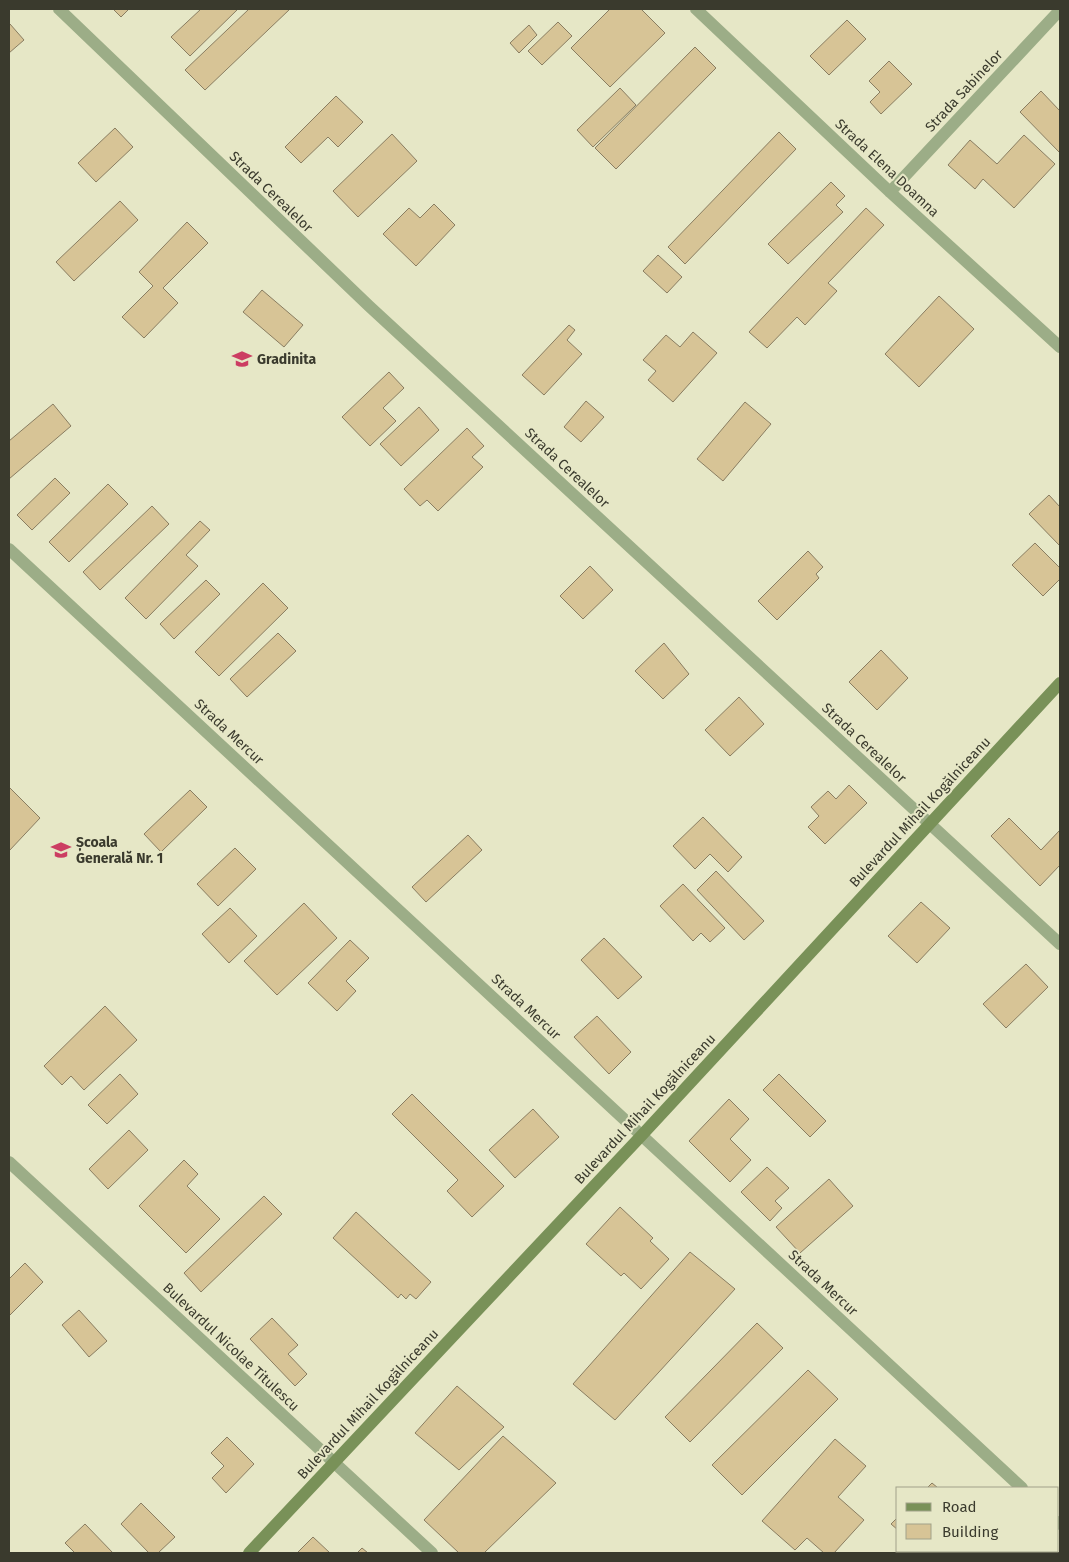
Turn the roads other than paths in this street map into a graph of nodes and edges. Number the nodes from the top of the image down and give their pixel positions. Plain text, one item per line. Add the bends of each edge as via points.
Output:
1 (59, 9) edge
2 (696, 9) edge
3 (1060, 10) edge
4 (890, 192) junction
5 (1060, 347) edge
6 (9, 549) edge
7 (1060, 683) edge
8 (929, 824) junction
9 (1060, 944) edge
10 (642, 1136) junction
11 (9, 1162) edge
12 (334, 1462) junction
13 (1021, 1487) edge
14 (248, 1553) edge
15 (432, 1553) edge

1 - 8 street, Strada Cerealelor via 369,306
2 - 4 street, Strada Elena Doamna
3 - 4 street, Strada Sabinelor
4 - 5 street, Strada Elena Doamna
6 - 10 street, Strada Mercur
7 - 8 main road, Bulevardul Mihail Kogălniceanu
8 - 9 street, Strada Cerealelor
8 - 10 main road, Bulevardul Mihail Kogălniceanu
10 - 12 main road, Bulevardul Mihail Kogălniceanu
10 - 13 street, Strada Mercur
11 - 12 street, Bulevardul Nicolae Titulescu
12 - 14 main road, Bulevardul Mihail Kogălniceanu
12 - 15 street, Bulevardul Nicolae Titulescu

